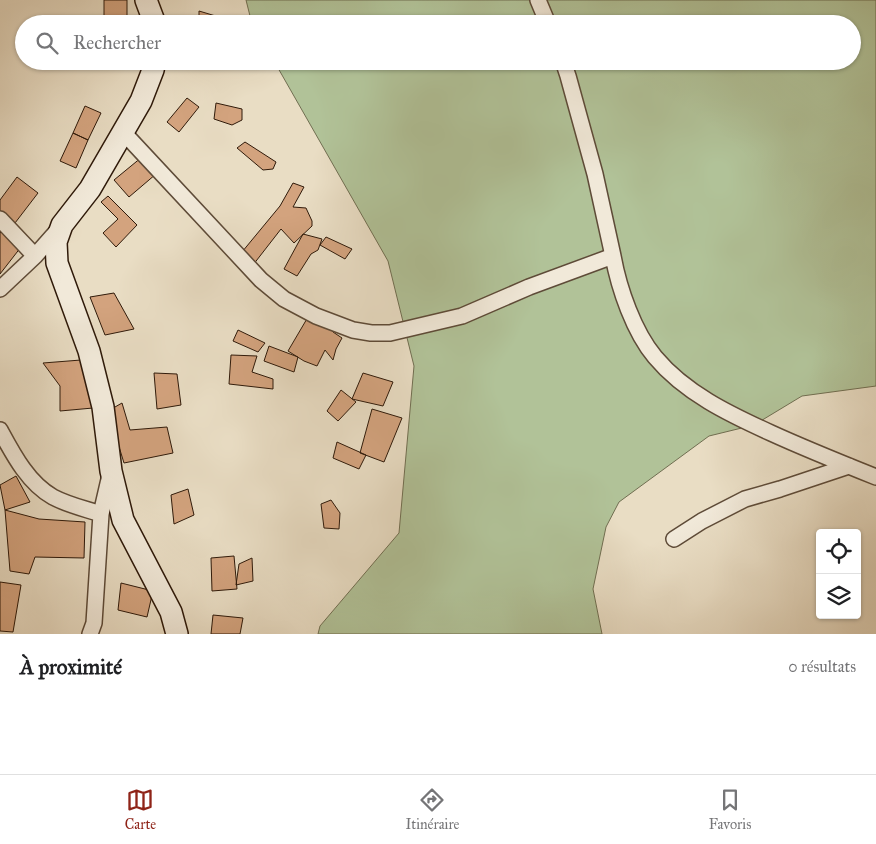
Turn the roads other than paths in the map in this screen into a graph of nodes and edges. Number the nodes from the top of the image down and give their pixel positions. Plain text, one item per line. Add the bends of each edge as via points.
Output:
1 (146, 0) edge
2 (538, 0) edge
3 (151, 15) edge
4 (544, 15) edge
5 (153, 70) edge
6 (566, 70) edge
7 (124, 133) junction
8 (0, 219) edge
9 (62, 225) junction
10 (35, 256) junction
11 (613, 256) junction
12 (0, 289) edge
13 (0, 430) edge
14 (849, 466) junction
15 (111, 471) junction
16 (876, 477) edge
17 (101, 514) junction
18 (674, 539) dead end
19 (90, 634) edge
20 (177, 634) edge

1 - 3 street
2 - 4 street
5 - 7 street
6 - 11 street via 595,174
7 - 9 street via 90,189
7 - 11 street via 261,280 284,299 353,330 390,333 462,316
8 - 10 street
9 - 10 street
9 - 15 street via 56,242 57,263 89,351 103,407
10 - 12 street
11 - 14 street via 638,332 654,357 678,382 722,410
13 - 17 street via 33,481 53,497
14 - 16 street
14 - 18 street via 745,499 702,520
15 - 17 street
15 - 20 street via 123,520 171,612
17 - 19 street via 94,623

